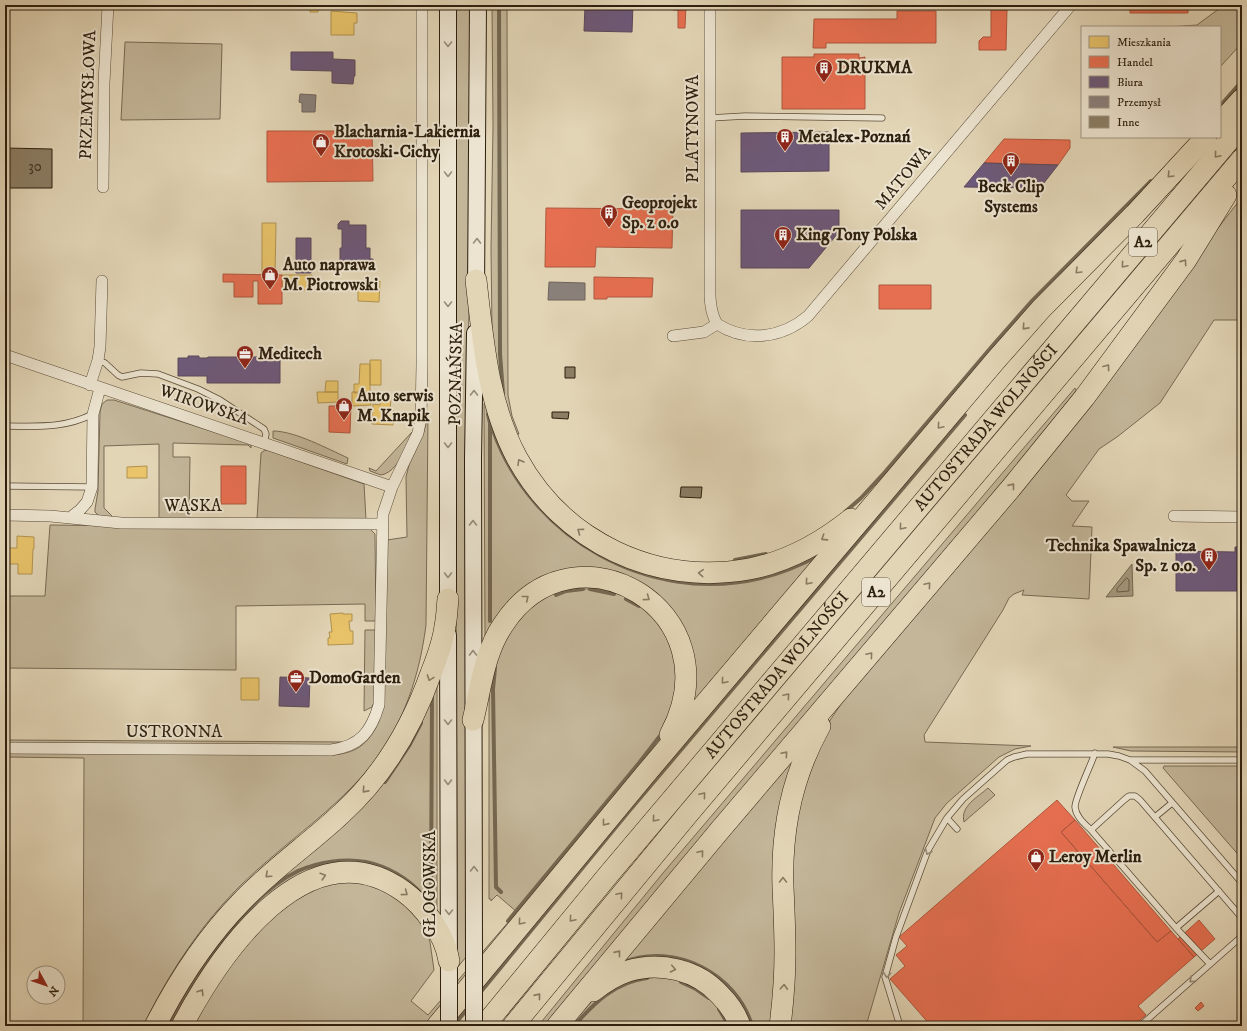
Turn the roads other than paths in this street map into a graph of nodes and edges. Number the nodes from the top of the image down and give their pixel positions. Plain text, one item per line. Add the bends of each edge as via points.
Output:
1 (108, 5) edge
2 (422, 5) edge
3 (448, 5) edge
4 (478, 5) edge
5 (710, 5) edge
6 (1071, 5) edge
7 (1242, 99) edge
8 (710, 118) junction
9 (882, 118) dead end
10 (1221, 122) edge
11 (1242, 125) edge
12 (1205, 138) edge
13 (1242, 159) edge
14 (1242, 168) edge
15 (103, 187) dead end
16 (476, 280) junction
17 (102, 281) dead end
18 (718, 324) junction
19 (673, 336) dead end
20 (5, 355) edge
21 (98, 360) junction
22 (95, 386) junction
23 (93, 414) junction
24 (5, 426) edge
25 (264, 444) junction
26 (5, 486) edge
27 (92, 487) junction
28 (392, 487) junction
29 (888, 488) junction
30 (5, 515) edge
31 (1174, 516) dead end
32 (1242, 517) edge
33 (71, 518) junction
34 (382, 524) junction
35 (448, 599) junction
36 (845, 684) junction
37 (473, 720) junction
38 (448, 743) joint
39 (5, 748) edge
40 (1094, 753) junction
41 (1130, 760) junction
42 (1242, 760) edge
43 (648, 771) junction
44 (1172, 802) junction
45 (1155, 817) junction
46 (947, 818) junction
47 (956, 829) dead end
48 (1091, 830) junction
49 (1242, 883) edge
50 (1219, 891) junction
51 (1242, 918) edge
52 (1176, 928) junction
53 (1242, 936) edge
54 (449, 960) junction
55 (1210, 964) junction
56 (562, 1021) edge
57 (156, 1026) edge
58 (182, 1026) edge
59 (437, 1026) edge
60 (449, 1026) edge
61 (474, 1026) edge
62 (484, 1026) edge
63 (513, 1026) edge
64 (740, 1026) edge
65 (780, 1026) edge
66 (900, 1026) edge
67 (1140, 1026) edge

1 - 15 street, PRZEMYSŁOWA
2 - 28 street via 421,409 418,433
3 -> 35 main road, POZNAŃSKA
16 -> 4 main road, POZNAŃSKA
5 - 8 street, PLATYNOWA
6 - 18 street, MATOWA via 808,316 789,330 769,335 733,332
7 - 10 highway
8 - 9 lane
8 - 18 street, PLATYNOWA via 710,307
11 -> 62 highway, AUTOSTRADA WOLNOŚCI / A2 via 609,874
12 -> 29 highway via 1135,214 1041,309
63 -> 13 highway, AUTOSTRADA WOLNOŚCI / A2 via 703,795
36 -> 14 highway via 1084,398 1186,260
29 -> 16 highway via 822,540 805,550 750,569 686,572 649,565 610,550 562,516 537,490 517,458 496,405 484,347
37 -> 16 main road, POZNAŃSKA
17 - 21 street
18 - 19 street via 704,332
20 - 22 street, WIROWSKA
21 - 22 street
21 - 25 lane via 122,377 141,373 158,374 211,395 264,429
22 - 23 street
22 - 25 street, WIROWSKA
23 - 24 lane via 72,423
23 - 27 street
25 - 28 street, WIROWSKA
26 - 27 lane
27 - 33 street via 86,502
28 - 34 street via 385,504
29 -> 43 highway
30 - 33 street, WĄSKA
31 - 32 street
33 - 34 street, WĄSKA via 121,523
34 - 39 street, USTRONNA via 379,705 372,725 353,745 331,750
35 -> 38 main road, POZNAŃSKA
35 -> 57 highway via 438,656 417,708 391,756 348,808 261,882 230,914 188,969
56 -> 36 highway via 710,841
65 -> 36 highway via 786,952 783,854 790,801 810,744
37 -> 43 highway via 492,646 502,625 515,608 534,592 559,581 587,578 608,581 631,588 653,603 678,636 684,655 686,689 679,717
61 -> 37 main road, POZNAŃSKA, bridge
38 -> 54 main road, GŁOGOWSKA
40 - 41 lane via 1115,755
40 - 46 lane via 1031,754 1014,757 1001,765 963,799
40 - 48 lane via 1075,806 1078,816
41 - 42 lane
41 - 44 lane via 1143,769
43 -> 59 highway
44 - 45 lane
44 - 49 lane
45 - 48 lane via 1140,800 1130,796
45 - 50 lane
46 - 47 lane
46 -> 66 lane via 928,850 896,937 885,977
48 - 52 lane
50 - 51 lane
50 - 52 lane
52 - 55 lane
53 - 55 lane
58 -> 54 highway via 197,998 223,960 262,914 296,887 330,874 366,874 387,881 404,892 420,906 433,923 444,943
54 - 60 main road, GŁOGOWSKA, bridge
55 -> 67 lane
56 -> 64 highway via 583,998 621,974 642,968 662,967 696,976 710,986 728,1003

